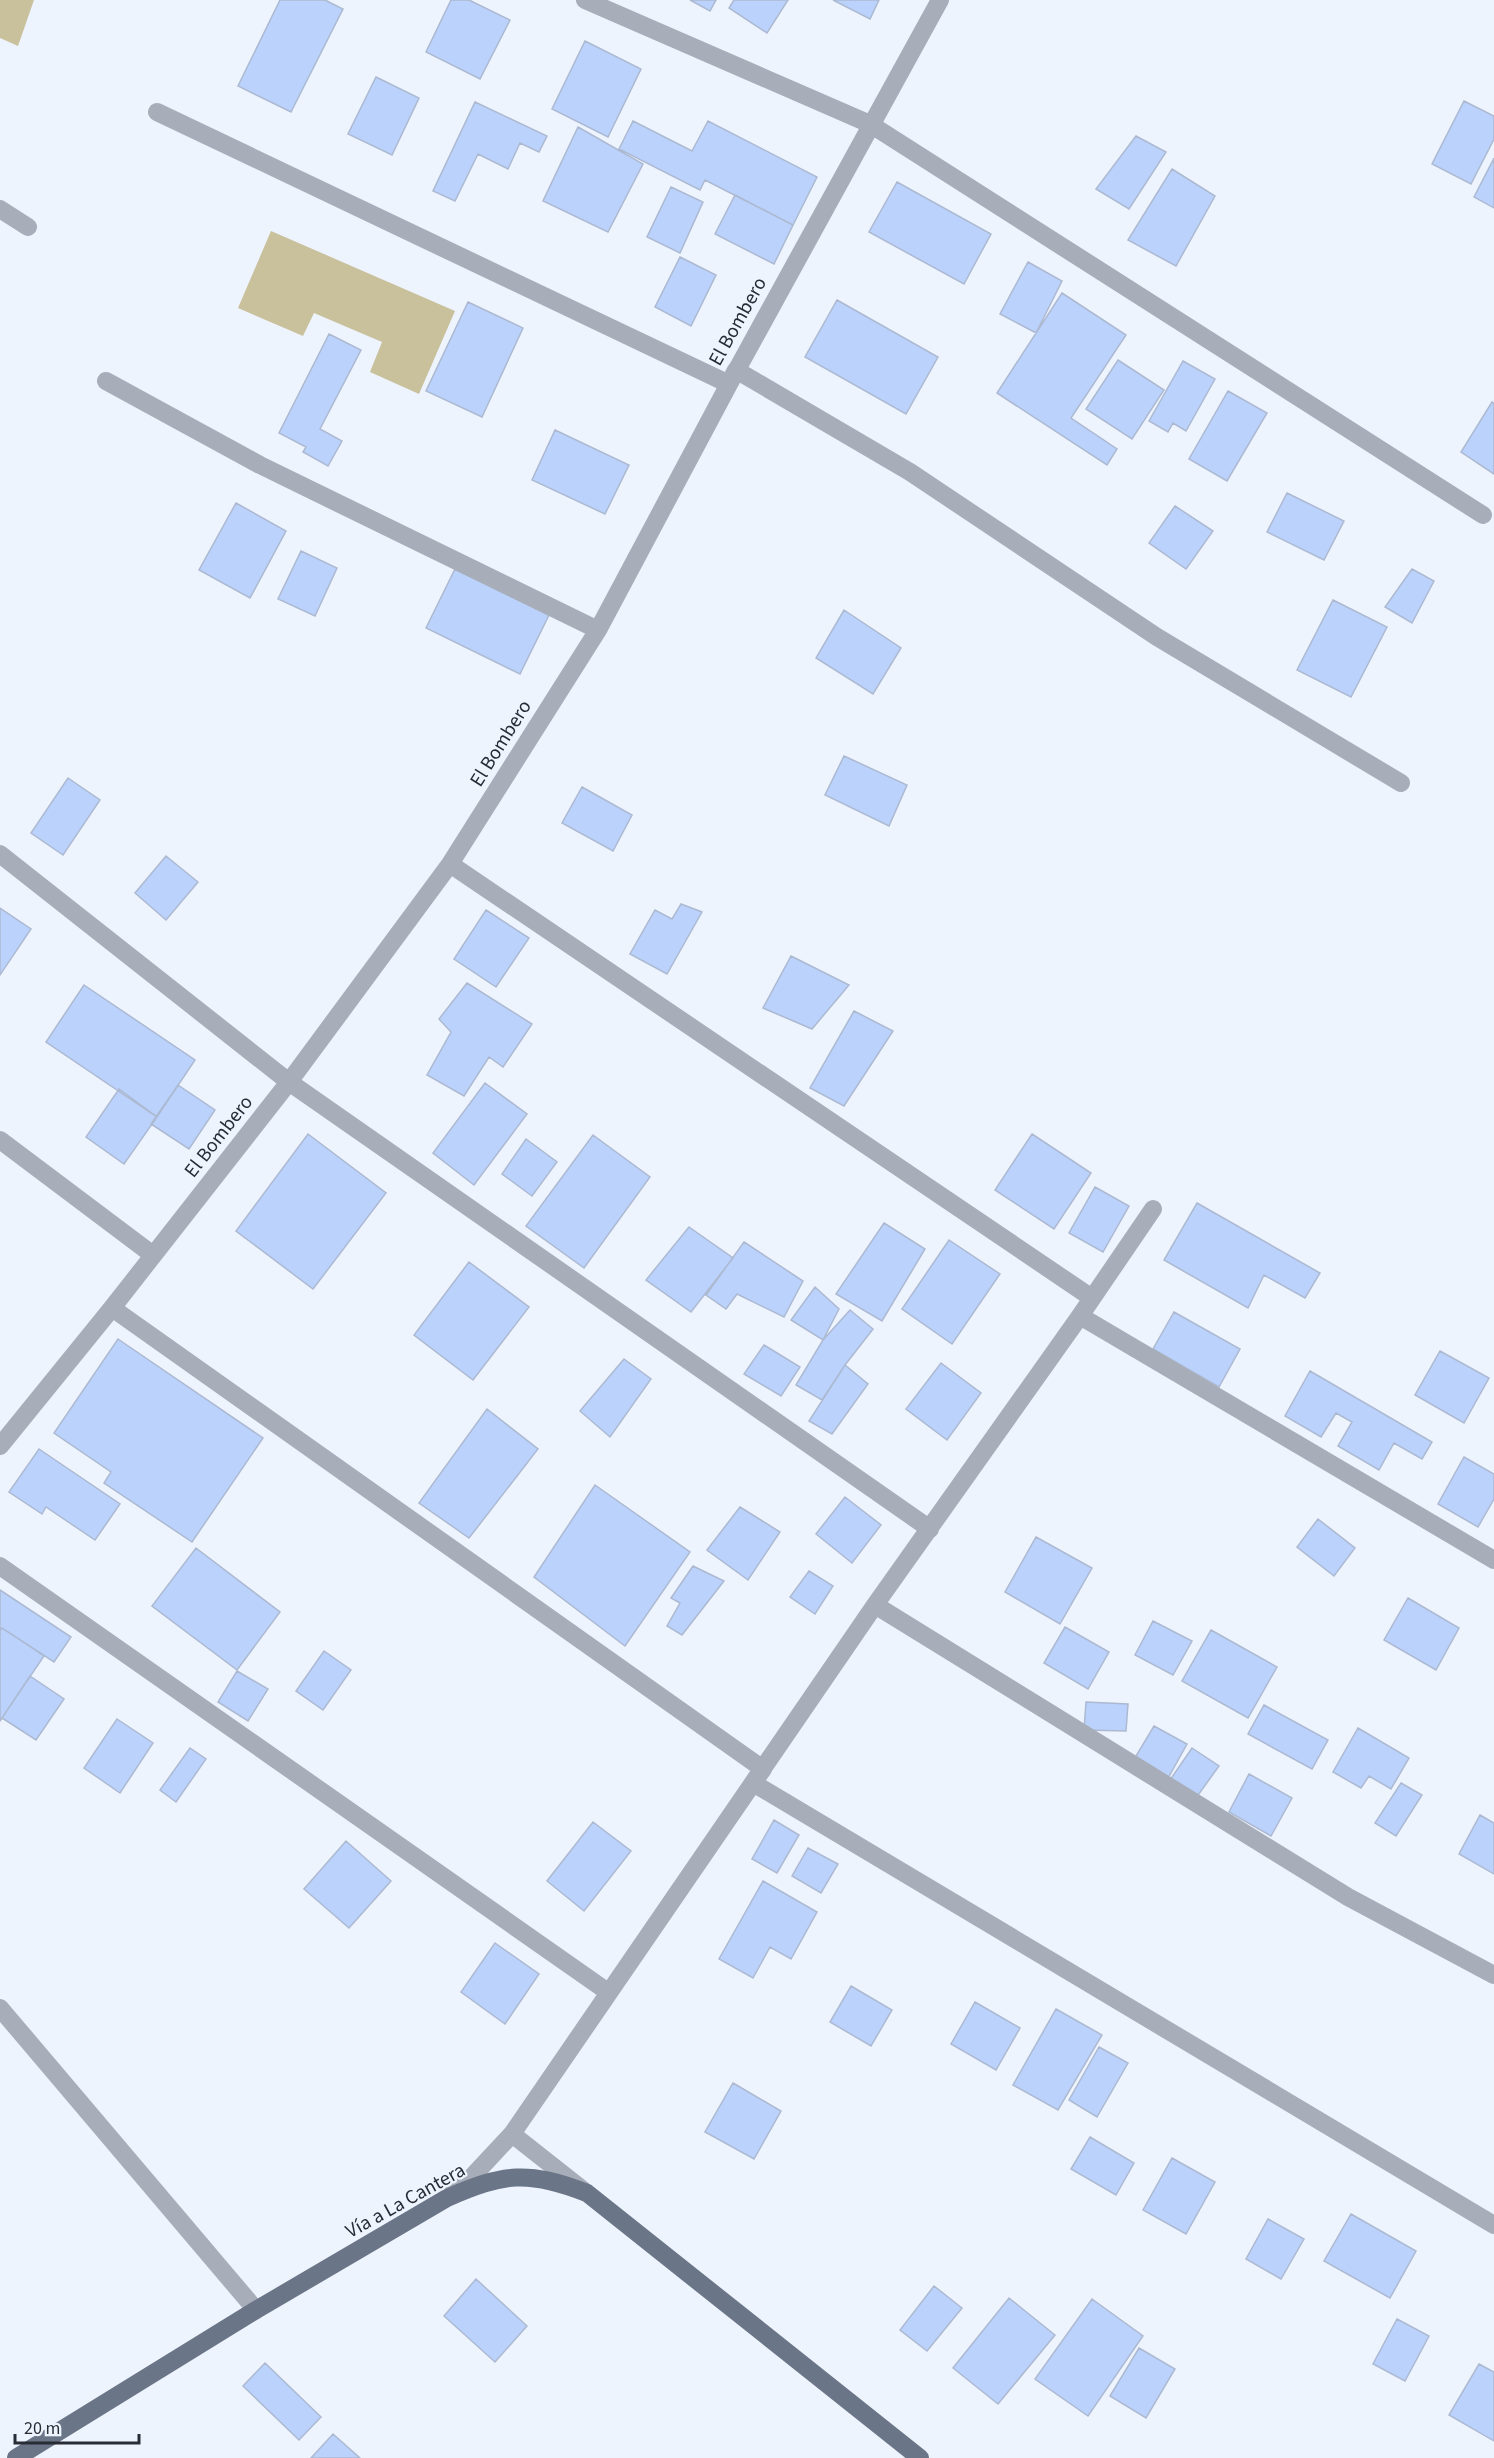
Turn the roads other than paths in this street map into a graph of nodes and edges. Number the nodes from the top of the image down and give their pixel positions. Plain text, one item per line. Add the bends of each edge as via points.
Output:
1 (585, 0) edge
2 (940, 0) edge
3 (157, 112) dead end
4 (870, 124) junction
5 (0, 209) edge
6 (28, 227) dead end
7 (733, 377) junction
8 (106, 381) dead end
9 (1483, 515) dead end
10 (598, 630) junction
11 (1401, 783) dead end
12 (0, 854) edge
13 (450, 864) junction
14 (289, 1082) junction
15 (0, 1140) edge
16 (1153, 1209) dead end
17 (153, 1255) junction
18 (1092, 1298) junction
19 (112, 1308) junction
20 (1080, 1316) junction
21 (1, 1442) edge
22 (930, 1529) junction
23 (1494, 1560) edge
24 (0, 1566) edge
25 (875, 1605) junction
26 (758, 1776) junction
27 (1494, 1975) edge
28 (608, 1992) junction
29 (0, 2008) edge
30 (512, 2134) junction
31 (587, 2193) junction
32 (447, 2198) junction
33 (1494, 2225) edge
34 (256, 2310) junction
35 (16, 2458) edge
36 (920, 2458) edge

1 - 4 street
2 - 4 street, El Bombero
3 - 7 street
4 - 7 street, El Bombero
4 - 9 street
5 - 6 street
7 - 10 street, El Bombero
7 - 11 street via 910,472 1157,637
8 - 10 street via 260,465
10 - 13 street, El Bombero
12 - 14 street
13 - 14 street, El Bombero
13 - 18 street
14 - 17 street, El Bombero
14 - 22 street
15 - 17 street
16 - 18 street
17 - 19 street, El Bombero
18 - 20 street
19 - 21 street, El Bombero
19 - 26 street
20 - 22 street
20 - 23 street
22 - 25 street
24 - 28 street
25 - 26 street
25 - 27 street via 1348,1897
26 - 28 street
26 - 33 street
28 - 30 street
29 - 34 street
30 - 31 street
30 - 32 street via 471,2179
31 - 32 main road, Vía a La Cantera via 531,2176 502,2178
31 - 36 main road, Vía a La Cantera
32 - 34 main road, Vía a La Cantera
34 - 35 main road, Vía a La Cantera

